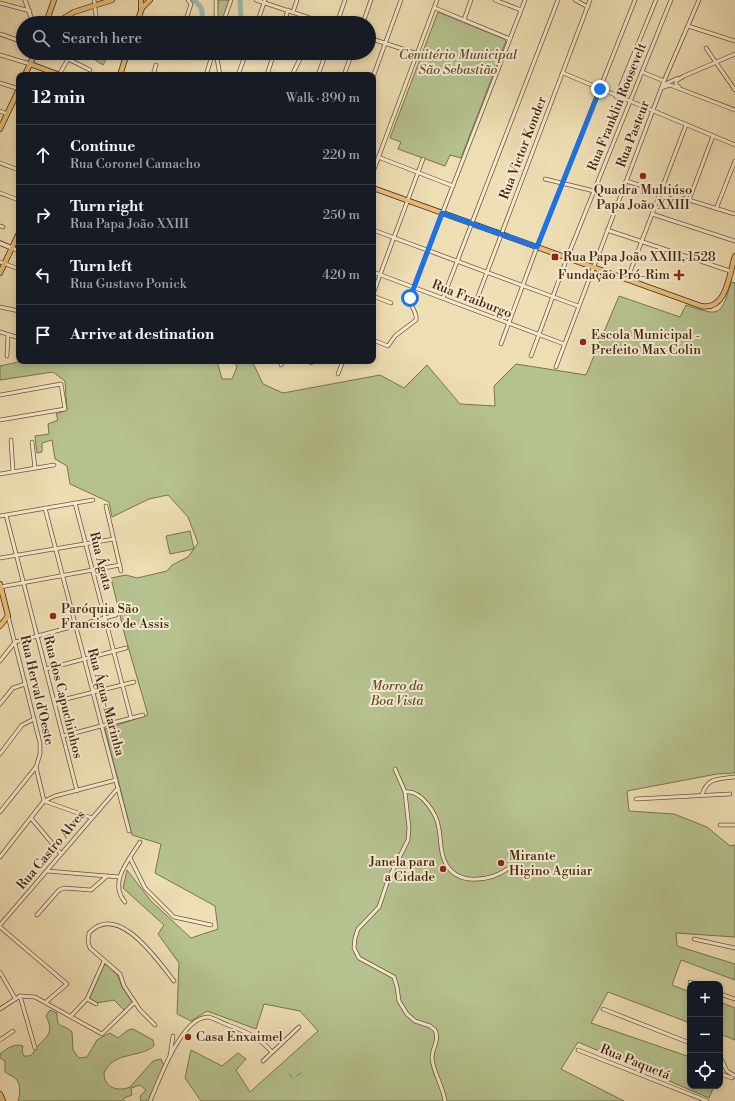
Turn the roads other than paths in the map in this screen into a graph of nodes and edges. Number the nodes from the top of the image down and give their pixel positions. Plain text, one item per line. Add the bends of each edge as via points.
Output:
1 (25, 0) edge
2 (54, 0) edge
3 (112, 0) edge
4 (141, 0) edge
5 (150, 0) edge
6 (188, 0) edge
7 (216, 0) edge
8 (231, 0) edge
9 (256, 0) edge
10 (297, 0) edge
11 (345, 0) edge
12 (371, 0) edge
13 (401, 0) edge
14 (437, 0) edge
15 (471, 0) edge
16 (495, 0) edge
17 (525, 0) edge
18 (558, 0) edge
19 (575, 0) edge
20 (590, 0) edge
21 (635, 0) edge
22 (656, 0) edge
23 (672, 0) edge
24 (699, 0) edge
25 (264, 1) edge
26 (0, 3) edge
27 (94, 3) edge
28 (588, 7) junction
29 (435, 8) junction
30 (288, 10) junction
31 (521, 10) junction
32 (30, 11) junction
33 (141, 12) junction
34 (293, 12) junction
35 (31, 16) edge
36 (48, 16) edge
37 (67, 16) edge
38 (96, 16) edge
39 (140, 16) edge
40 (187, 16) edge
41 (216, 16) edge
42 (225, 16) edge
43 (259, 16) edge
44 (286, 16) edge
45 (302, 16) edge
46 (339, 16) edge
47 (365, 16) edge
48 (464, 20) junction
49 (688, 26) junction
50 (0, 34) edge
51 (510, 39) junction
52 (16, 40) edge
53 (376, 40) edge
54 (735, 41) edge
55 (385, 43) junction
56 (706, 48) dead end
57 (418, 54) junction
58 (735, 54) edge
59 (0, 55) edge
60 (16, 60) edge
61 (17, 60) edge
62 (32, 60) edge
63 (67, 60) edge
64 (70, 60) edge
65 (125, 60) edge
66 (211, 60) edge
67 (216, 60) edge
68 (243, 60) edge
69 (272, 60) edge
70 (299, 60) edge
71 (323, 60) edge
72 (349, 60) edge
73 (716, 62) junction
74 (30, 64) junction
75 (156, 65) dead end
76 (90, 70) dead end
77 (26, 72) edge
78 (51, 72) edge
79 (61, 72) edge
80 (121, 72) edge
81 (153, 72) edge
82 (207, 72) edge
83 (219, 72) edge
84 (239, 72) edge
85 (269, 72) edge
86 (293, 72) edge
87 (319, 72) edge
88 (345, 72) edge
89 (375, 72) edge
90 (642, 72) junction
91 (563, 73) junction
92 (667, 73) junction
93 (684, 76) junction
94 (664, 81) junction
95 (0, 83) edge
96 (670, 83) junction
97 (661, 87) junction
98 (16, 88) edge
99 (600, 89) junction
100 (685, 90) junction
101 (735, 90) edge
102 (616, 97) junction
103 (16, 99) edge
104 (630, 103) junction
105 (735, 110) edge
106 (0, 111) edge
107 (652, 112) junction
108 (7, 114) junction
109 (686, 126) junction
110 (0, 129) edge
111 (713, 136) junction
112 (735, 145) edge
113 (378, 157) junction
114 (422, 159) dead end
115 (735, 160) edge
116 (376, 162) edge
117 (0, 163) edge
118 (16, 169) edge
119 (418, 172) junction
120 (545, 179) dead end
121 (626, 181) junction
122 (562, 183) junction
123 (453, 186) junction
124 (376, 189) edge
125 (594, 191) junction
126 (660, 192) junction
127 (0, 193) edge
128 (16, 199) dead end
129 (407, 200) junction
130 (689, 200) junction
131 (716, 209) junction
132 (442, 213) junction
133 (652, 214) junction
134 (735, 214) edge
135 (471, 224) junction
136 (607, 230) junction
137 (376, 231) edge
138 (500, 234) junction
139 (394, 238) junction
140 (16, 239) edge
141 (641, 242) junction
142 (735, 242) edge
143 (0, 243) edge
144 (537, 247) junction
145 (12, 248) junction
146 (16, 249) edge
147 (428, 251) junction
148 (735, 256) edge
149 (567, 258) junction
150 (457, 261) junction
151 (2, 263) edge
152 (592, 267) junction
153 (16, 268) edge
154 (730, 271) junction
155 (486, 272) junction
156 (0, 273) edge
157 (376, 273) edge
158 (380, 275) junction
159 (627, 280) junction
160 (376, 286) edge
161 (522, 286) junction
162 (413, 287) junction
163 (376, 296) edge
164 (553, 297) junction
165 (443, 298) junction
166 (391, 303) dead end
167 (475, 304) dead end
168 (578, 306) junction
169 (0, 307) edge
170 (16, 310) edge
171 (509, 323) junction
172 (0, 332) edge
173 (8, 334) junction
174 (539, 335) junction
175 (16, 337) edge
176 (376, 341) edge
177 (501, 344) dead end
178 (564, 344) junction
179 (7, 356) dead end
180 (531, 356) dead end
181 (342, 364) edge
182 (556, 367) dead end
183 (338, 374) dead end
184 (0, 395) edge
185 (0, 420) edge
186 (10, 440) dead end
187 (32, 442) dead end
188 (54, 465) dead end
189 (35, 468) junction
190 (13, 472) junction
191 (0, 474) edge
192 (93, 500) dead end
193 (75, 503) junction
194 (106, 506) dead end
195 (45, 508) junction
196 (6, 514) junction
197 (0, 516) edge
198 (114, 539) junction
199 (86, 544) junction
200 (56, 549) junction
201 (17, 555) junction
202 (0, 558) edge
203 (120, 565) junction
204 (93, 570) junction
205 (121, 571) dead end
206 (63, 576) junction
207 (24, 583) junction
208 (0, 586) edge
209 (116, 615) dead end
210 (8, 616) junction
211 (105, 618) junction
212 (0, 626) edge
213 (76, 626) junction
214 (37, 636) junction
215 (15, 642) junction
216 (126, 648) dead end
217 (114, 652) junction
218 (84, 659) junction
219 (0, 661) edge
220 (46, 669) junction
221 (134, 682) dead end
222 (25, 684) junction
223 (122, 685) junction
224 (93, 693) junction
225 (54, 702) junction
226 (0, 704) edge
227 (143, 715) dead end
228 (131, 718) junction
229 (34, 719) junction
230 (102, 726) junction
231 (63, 736) junction
232 (0, 754) edge
233 (36, 767) junction
234 (395, 769) dead end
235 (735, 777) edge
236 (116, 780) junction
237 (118, 788) junction
238 (77, 791) junction
239 (405, 792) junction
240 (730, 794) dead end
241 (702, 795) junction
242 (636, 799) dead end
243 (44, 801) junction
244 (0, 812) edge
245 (31, 818) junction
246 (92, 818) junction
247 (720, 825) dead end
248 (735, 825) edge
249 (129, 831) dead end
250 (140, 842) dead end
251 (61, 854) junction
252 (0, 857) edge
253 (130, 858) junction
254 (509, 868) dead end
255 (47, 871) junction
256 (107, 876) junction
257 (119, 877) junction
258 (125, 902) dead end
259 (37, 915) dead end
260 (211, 925) dead end
261 (0, 926) edge
262 (694, 939) dead end
263 (735, 948) edge
264 (104, 961) junction
265 (0, 972) edge
266 (174, 981) dead end
267 (723, 995) edge
268 (20, 996) junction
269 (16, 998) junction
270 (87, 999) junction
271 (735, 999) edge
272 (46, 1002) junction
273 (135, 1002) junction
274 (96, 1004) dead end
275 (0, 1009) edge
276 (603, 1009) dead end
277 (71, 1016) junction
278 (155, 1025) dead end
279 (299, 1027) dead end
280 (13, 1031) dead end
281 (173, 1036) dead end
282 (0, 1040) edge
283 (687, 1042) edge
284 (35, 1048) dead end
285 (578, 1050) dead end
286 (272, 1052) junction
287 (169, 1060) junction
288 (263, 1060) dead end
289 (723, 1062) edge
290 (731, 1076) edge
291 (0, 1094) edge
292 (3, 1101) edge
293 (150, 1101) edge
294 (445, 1101) edge
295 (707, 1101) edge

1 - 32 street
2 - 36 main road
3 - 27 main road
4 - 33 main road
5 - 33 main road
6 - 40 street via 191,4
7 - 41 street
8 - 42 street
9 - 25 street
10 - 34 street
11 - 46 street
12 - 47 street
13 - 55 street
14 - 29 street
15 - 48 street
16 - 31 street
17 - 31 street
18 - 135 street
19 - 28 street
20 - 28 street, Rua Victor Konder
21 - 99 street
22 - 102 street
23 - 90 street, Rua Franklin Roosevelt
24 - 49 street, Rua Pasteur
25 - 30 street
25 - 43 street
26 - 32 street
27 - 37 main road
27 - 38 street
28 - 91 street, Rua Victor Konder
29 - 48 street
29 - 57 street
30 - 34 street
30 - 44 street
31 - 51 street
32 - 35 street
33 - 39 main road
34 - 45 street
48 - 51 street
49 - 54 street
49 - 92 street, Rua Pasteur
50 - 52 street
51 - 123 street
53 - 55 street
55 - 57 street
55 - 89 street
56 - 73 street
57 - 113 street
58 - 73 street, Rua Pasteur
59 - 60 street
61 - 74 street
62 - 74 main road
63 - 79 street
64 - 76 street
65 - 80 main road
66 - 82 street
67 - 83 street
68 - 84 street
69 - 85 street
70 - 86 street
71 - 87 street
72 - 88 street
73 - 93 street, Rua Pasteur
73 - 101 street
74 - 77 main road
74 - 78 main road
75 - 81 street
90 - 94 street
90 - 104 street, Rua Franklin Roosevelt
91 - 99 street
91 - 138 street, Rua Victor Konder
92 - 94 street, Rua Pasteur
92 - 96 street via 666,79
93 - 96 street, Rua Pasteur
93 - 100 street via 676,83
94 - 97 street, Rua Pasteur
95 - 98 street
96 - 97 street, Rua Pasteur
96 - 100 street
97 - 107 street, Rua Pasteur
99 - 102 street
99 - 122 street
100 - 105 street
102 - 104 street
103 - 108 main road
104 - 107 street
104 - 125 street, Rua Franklin Roosevelt
106 - 108 street
107 - 109 street
107 - 121 street, Rua Pasteur
108 - 110 main road
109 - 111 street
109 - 126 street
111 - 112 street
111 - 130 street
113 - 116 street
113 - 119 street
114 - 119 street
115 - 131 street
117 - 118 street
119 - 123 street
119 - 129 street
120 - 122 street
121 - 126 street
121 - 136 street, Rua Pasteur
122 - 125 street
122 - 144 street
123 - 132 street
124 - 129 main road
125 - 149 street, Rua Franklin Roosevelt
126 - 130 street
126 - 133 street
127 - 128 street
129 - 132 main road
129 - 139 street
130 - 131 street
131 - 134 street
132 - 135 main road
132 - 147 street
133 - 141 street
133 - 142 street
135 - 138 main road
135 - 150 street
136 - 141 street
136 - 152 street, Rua Pasteur
137 - 139 street
138 - 144 main road
138 - 155 street, Rua Victor Konder
139 - 147 street
139 - 158 street
140 - 145 main road
141 - 154 street
141 - 159 street
143 - 145 main road
144 - 149 main road
144 - 161 street
145 - 146 street
145 - 151 main road
147 - 150 street
147 - 162 street
148 - 154 main road
149 - 152 main road
149 - 164 street, Rua Franklin Roosevelt
150 - 155 street
150 - 165 street
151 - 153 street
151 - 156 main road
152 - 159 main road
152 - 168 street, Rua Pasteur
154 - 159 main road via 723,296 715,305 701,306
155 - 161 street
155 - 167 street, Rua Victor Konder
157 - 158 street, Rua Fraiburgo
158 - 160 street
158 - 162 street, Rua Fraiburgo
161 - 164 street
161 - 171 street
162 - 165 street, Rua Fraiburgo
162 - 176 street via 409,300 417,316 416,320 395,336 388,346
163 - 166 street
164 - 168 street
164 - 174 street, Rua Franklin Roosevelt
165 - 171 street, Rua Fraiburgo
168 - 178 street, Rua Pasteur
169 - 170 street
171 - 174 street, Rua Fraiburgo
171 - 177 street
172 - 173 street
173 - 175 street
173 - 179 street
174 - 178 street, Rua Fraiburgo
174 - 180 street, Rua Franklin Roosevelt
178 - 182 street, Rua Pasteur
181 - 183 street
184 - 185 street via 61,384 65,409
186 - 190 street
187 - 189 street
188 - 189 street
189 - 190 street
190 - 191 street
192 - 193 street
193 - 195 street
193 - 199 street, Rua Ágata
194 - 198 street
195 - 196 street
195 - 200 street, Rua Água-Marinha
196 - 197 street
196 - 201 street, Rua dos Capuchinhos
198 - 199 street
198 - 203 street
199 - 200 street
199 - 204 street, Rua Ágata
200 - 201 street
200 - 206 street, Rua Água-Marinha
201 - 202 street
201 - 207 street, Rua dos Capuchinhos
203 - 204 street
203 - 205 street
204 - 206 street
204 - 211 street, Rua Ágata
206 - 207 street
206 - 213 street, Rua Água-Marinha
207 - 208 street
207 - 214 street, Rua dos Capuchinhos
208 - 210 main road, Rua Herval d'Oeste
209 - 211 street
210 - 212 main road
210 - 215 street, Rua Herval d'Oeste
211 - 213 street
211 - 217 street, Rua Ágata
213 - 214 street
213 - 218 street, Rua Água-Marinha
214 - 215 street
214 - 220 street, Rua dos Capuchinhos
215 - 219 street
215 - 222 street, Rua Herval d'Oeste
216 - 217 street
217 - 218 street
217 - 223 street, Rua Ágata
218 - 220 street
218 - 224 street, Rua Água-Marinha
220 - 225 street, Rua dos Capuchinhos
221 - 223 street
222 - 226 street via 14,688
222 - 229 street, Rua Herval d'Oeste
223 - 224 street
223 - 228 street, Rua Ágata
224 - 225 street
224 - 230 street, Rua Água-Marinha
225 - 231 street, Rua dos Capuchinhos
227 - 228 street
228 - 230 street
229 - 232 street via 22,725
229 - 233 street, Rua Herval d'Oeste via 41,749
230 - 231 street
230 - 236 street, Rua Água-Marinha
231 - 238 street, Rua dos Capuchinhos
233 - 243 street, Rua Herval d'Oeste
233 - 244 street
234 - 239 street
235 - 241 street via 710,782 705,786
236 - 237 street, Rua Água-Marinha
236 - 238 street
237 - 246 street, Rua Castro Alves
237 - 249 street, Rua Água-Marinha
238 - 243 street
239 - 254 street via 416,794 432,813 439,829 444,861 452,871 464,878 479,880 501,874
239 - 294 street via 408,840 388,880 379,907 358,929 354,948 359,958 394,977 399,1001 407,1014 415,1021 435,1030 437,1042 432,1060
240 - 241 street
241 - 242 street
243 - 245 street
243 - 246 street
245 - 251 street
245 - 252 street
246 - 251 street, Rua Castro Alves
247 - 248 street
250 - 253 street
251 - 255 street, Rua Castro Alves
253 - 257 street
253 - 260 street via 145,888 174,917
255 - 256 street
255 - 261 street, Rua Castro Alves
256 - 257 street
256 - 259 street via 92,890 59,890
257 - 258 street via 119,894
261 - 272 street via 67,984
262 - 263 street
264 - 266 street via 90,948 88,935 102,925 118,925 143,944
264 - 270 street
264 - 273 street via 120,974 124,986
265 - 269 street
267 - 271 street
268 - 269 street
268 - 272 street via 31,996
268 - 284 street
269 - 275 street
270 - 274 street
270 - 277 street
272 - 277 street
273 - 277 street via 102,1034
273 - 278 street
276 - 283 street
279 - 286 street
280 - 282 street
281 - 287 street
285 - 295 street, Rua Paquetá
286 - 287 street via 252,1035 208,1017 186,1030
286 - 288 street
287 - 293 street
289 - 290 street
291 - 292 main road

